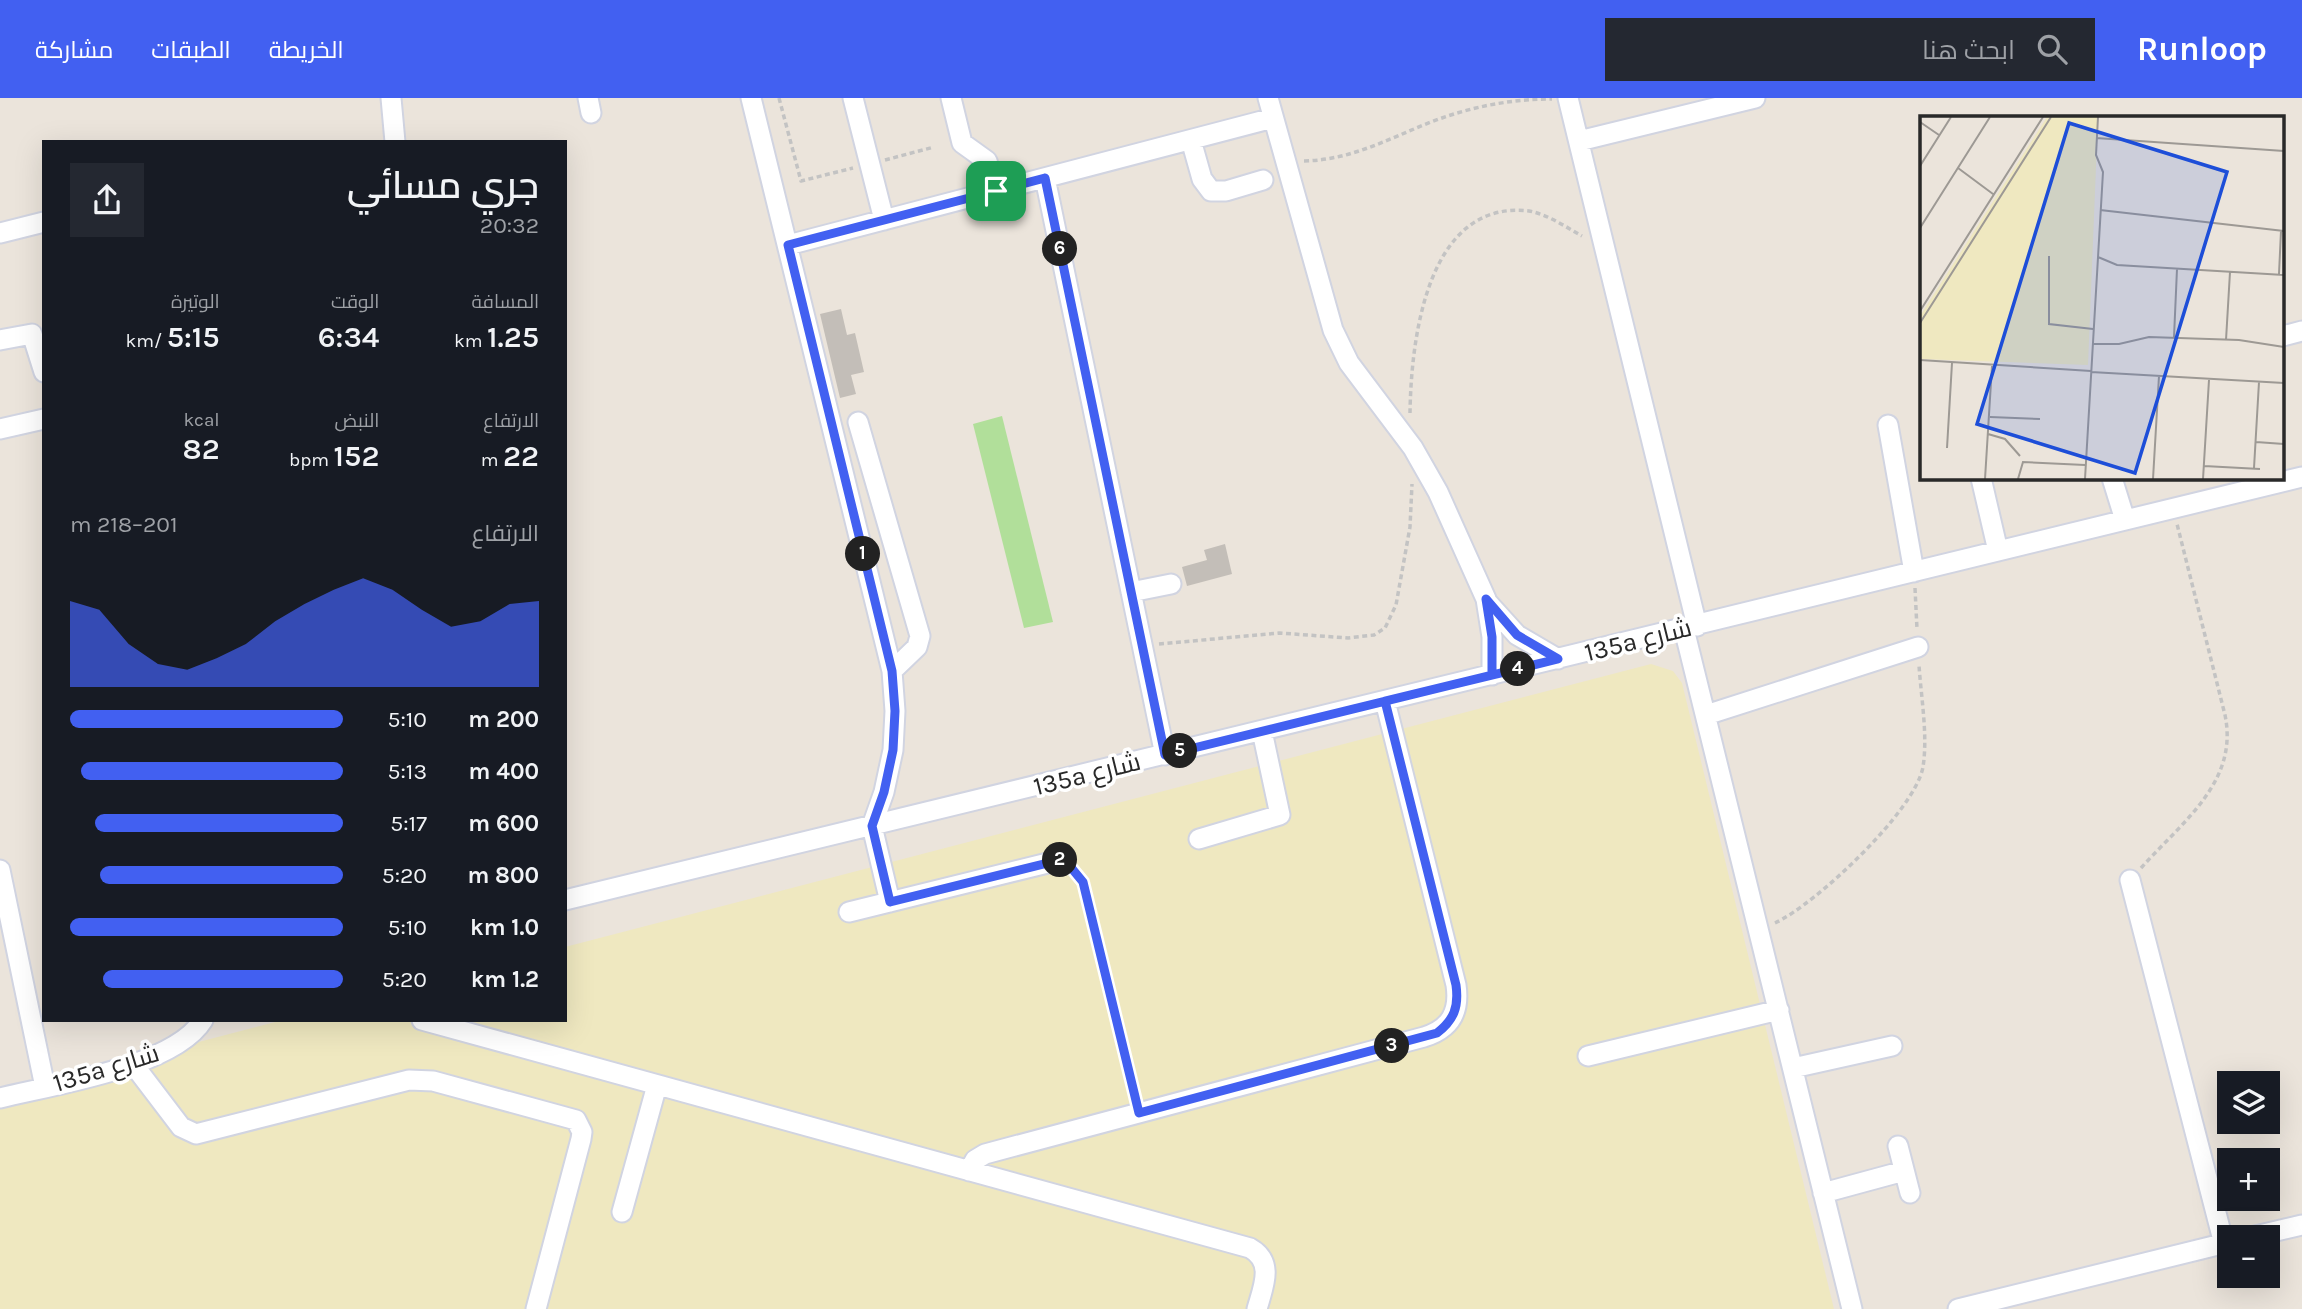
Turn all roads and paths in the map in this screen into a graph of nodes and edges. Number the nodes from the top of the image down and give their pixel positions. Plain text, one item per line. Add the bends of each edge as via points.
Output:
1 (391, 98) edge
2 (751, 98) edge
3 (779, 98) edge
4 (853, 98) edge
5 (951, 98) edge
6 (1268, 98) edge
7 (1755, 98) edge
8 (1568, 99) edge
9 (1273, 118) junction
10 (395, 140) edge
11 (1191, 140) junction
12 (1579, 141) junction
13 (934, 147) dead end
14 (1285, 162) junction
15 (870, 163) junction
16 (1045, 178) junction
17 (1263, 180) dead end
18 (996, 191) junction
19 (884, 220) junction
20 (42, 222) edge
21 (0, 233) edge
22 (788, 245) junction
23 (2302, 331) edge
24 (2284, 336) edge
25 (0, 340) edge
26 (42, 366) edge
27 (42, 419) edge
28 (858, 422) dead end
29 (1888, 425) dead end
30 (0, 429) edge
31 (2302, 477) edge
32 (2284, 479) edge
33 (1982, 480) edge
34 (2113, 480) edge
35 (2279, 480) edge
36 (2249, 484) edge
37 (2174, 508) junction
38 (2125, 520) junction
39 (1998, 551) junction
40 (1914, 572) junction
41 (1171, 584) dead end
42 (1131, 592) junction
43 (1486, 599) junction
44 (1691, 627) junction
45 (1918, 647) junction
46 (1558, 659) junction
47 (892, 671) junction
48 (1492, 675) junction
49 (1385, 701) junction
50 (1706, 715) junction
51 (1262, 731) junction
52 (1165, 755) junction
53 (872, 826) junction
54 (1199, 839) dead end
55 (1064, 859) joint
56 (0, 870) edge
57 (2130, 880) joint
58 (567, 900) edge
59 (890, 902) junction
60 (849, 912) dead end
61 (1759, 930) junction
62 (1779, 1010) junction
63 (201, 1022) edge
64 (429, 1022) edge
65 (1892, 1046) dead end
66 (1588, 1056) dead end
67 (133, 1064) junction
68 (1793, 1068) junction
69 (656, 1084) junction
70 (45, 1087) junction
71 (0, 1098) edge
72 (1139, 1113) junction
73 (1898, 1146) dead end
74 (970, 1171) junction
75 (1904, 1171) junction
76 (1824, 1193) junction
77 (1910, 1193) dead end
78 (622, 1212) dead end
79 (2222, 1225) edge
80 (2302, 1225) edge
81 (2280, 1230) edge
82 (2217, 1245) edge
83 (536, 1309) edge
84 (1257, 1309) edge
85 (1852, 1309) edge
86 (1958, 1309) edge

1 - 10 street
2 - 22 street
3 - 15 path via 801,181
4 - 15 street
5 - 18 street via 962,143 987,161
6 - 9 street
7 - 12 street
8 - 12 street
8 - 14 path via 1497,103 1428,123 1370,149
9 - 11 street
9 - 14 street
11 - 16 street
11 - 17 street via 1202,179 1211,191
12 - 44 street
13 - 15 path
14 - 43 street via 1333,330 1349,363 1413,448
15 - 19 street
16 - 18 street
16 - 42 street
18 - 19 street
19 - 22 street
20 - 21 street
22 - 47 street
23 - 24 street
25 - 26 street via 32,334
27 - 30 street
28 - 47 street via 920,636 914,652
29 - 40 street
31 - 32 street, 135a شارع
33 - 39 street
34 - 38 street
35 - 36 street, 135a شارع
36 - 37 street, 135a شارع
37 - 38 street, 135a شارع
37 - 57 path via 2225,715 2228,746 2223,769 2211,789
38 - 39 street, 135a شارع
39 - 40 street, 135a شارع
40 - 44 street, 135a شارع
40 - 45 path
41 - 42 street
42 - 52 street
43 - 46 street via 1517,635
43 - 48 street
44 - 46 street, 135a شارع
44 - 50 street
45 - 50 street
45 - 61 path via 1924,751 1914,792 1827,889 1795,913
46 - 48 street, 135a شارع
47 - 53 street via 893,750
48 - 49 street, 135a شارع
49 - 51 street, 135a شارع
49 - 72 street via 1456,985 1455,1013 1437,1033
50 - 61 street
51 - 52 street, 135a شارع
51 - 54 street via 1280,815
52 - 53 street, 135a شارع
53 - 58 street, 135a شارع
53 - 59 street
55 - 59 street
55 - 72 path via 1083,882
56 - 70 street
57 - 79 street
59 - 60 street
61 - 62 street
62 - 66 street
62 - 68 street
63 - 67 street, 135a شارع via 166,1052
64 - 69 street
65 - 68 street
67 - 70 street, 135a شارع
67 - 83 street via 191,1134 408,1080 433,1081 576,1120 581,1139
68 - 76 street
69 - 74 street
69 - 78 street
70 - 71 street, 135a شارع
72 - 74 street via 985,1154 975,1160
73 - 75 street
74 - 84 street via 1250,1248 1258,1252 1266,1269
75 - 76 street
75 - 77 street
76 - 85 street
80 - 81 street
82 - 86 street

